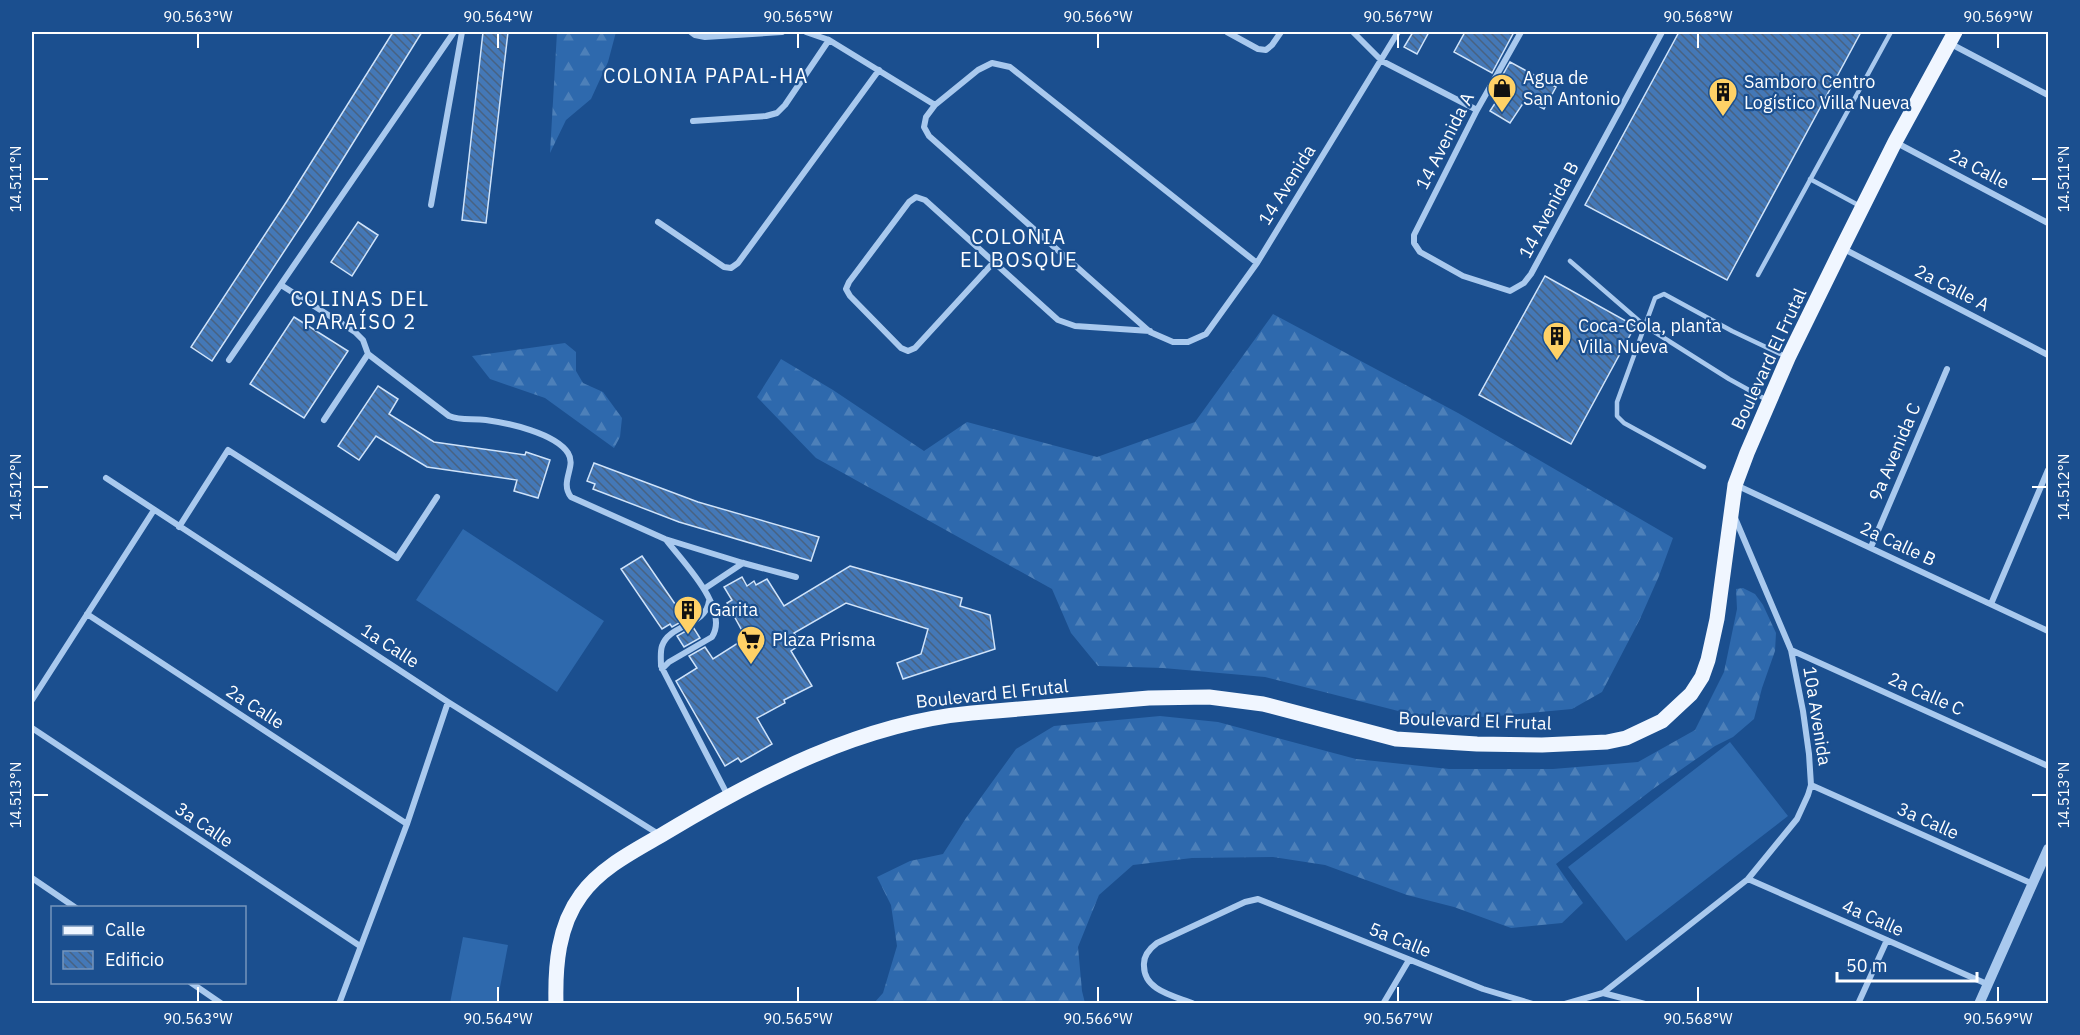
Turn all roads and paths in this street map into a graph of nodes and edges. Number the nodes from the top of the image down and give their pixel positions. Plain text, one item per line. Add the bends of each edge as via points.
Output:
1 (454, 32) edge
2 (462, 32) edge
3 (691, 32) edge
4 (782, 32) edge
5 (806, 32) edge
6 (1227, 32) edge
7 (1281, 32) edge
8 (1353, 32) edge
9 (1398, 32) edge
10 (1521, 32) edge
11 (1662, 32) edge
12 (1891, 32) edge
13 (1952, 37) edge
14 (830, 40) junction
15 (1382, 61) junction
16 (879, 70) junction
17 (2049, 95) edge
18 (935, 105) junction
19 (1477, 110) junction
20 (693, 121) dead end
21 (1895, 142) junction
22 (1810, 178) junction
23 (431, 205) dead end
24 (1863, 208) junction
25 (658, 222) dead end
26 (2049, 223) edge
27 (1414, 235) joint
28 (1842, 248) junction
29 (1570, 261) dead end
30 (1257, 262) junction
31 (993, 263) junction
32 (1758, 275) dead end
33 (281, 285) junction
34 (1646, 326) junction
35 (1150, 332) junction
36 (368, 354) junction
37 (2049, 355) edge
38 (1788, 358) junction
39 (229, 360) dead end
40 (1947, 369) dead end
41 (1769, 402) junction
42 (324, 420) dead end
43 (1704, 467) dead end
44 (2049, 470) edge
45 (106, 478) dead end
46 (1736, 485) junction
47 (437, 497) dead end
48 (1731, 509) junction
49 (154, 510) junction
50 (179, 527) junction
51 (665, 539) junction
52 (1871, 547) junction
53 (743, 563) junction
54 (796, 577) dead end
55 (704, 590) junction
56 (709, 601) junction
57 (1991, 604) junction
58 (87, 614) junction
59 (2049, 631) edge
60 (1791, 650) junction
61 (662, 669) junction
62 (32, 700) edge
63 (448, 702) junction
64 (32, 728) edge
65 (2049, 766) edge
66 (1811, 785) junction
67 (728, 797) junction
68 (407, 824) junction
69 (661, 835) junction
70 (2049, 849) edge
71 (32, 878) edge
72 (1748, 879) junction
73 (2033, 884) junction
74 (73, 906) edge
75 (1887, 940) junction
76 (360, 946) junction
77 (1409, 960) junction
78 (193, 984) edge
79 (1987, 984) junction
80 (1603, 993) junction
81 (222, 1004) edge
82 (339, 1004) edge
83 (556, 1004) edge
84 (1194, 1004) edge
85 (1383, 1004) edge
86 (1533, 1004) edge
87 (1565, 1004) edge
88 (1645, 1004) edge
89 (1858, 1004) edge
90 (1978, 1004) edge

1 - 33 street
2 - 23 street
3 - 4 street via 705,37
5 - 14 street
6 - 7 street via 1266,50
8 - 15 street
9 - 15 street, 14 Avenida
10 - 19 street, 14 Avenida A
11 - 27 street, 14 Avenida B via 1524,283 1510,291 1463,276 1420,252
12 - 22 lane
13 - 17 street
13 - 21 main road, Boulevard El Frutal
14 - 16 street
14 - 20 street via 777,113
15 - 19 street
15 - 30 street, 14 Avenida
16 - 18 street
16 - 25 street via 738,264 724,267
18 - 30 street via 978,70 992,63 1010,67
18 - 35 street via 924,127 929,136
19 - 27 street, 14 Avenida A
21 - 24 main road, Boulevard El Frutal
21 - 26 street, 2a Calle
22 - 24 lane
22 - 32 lane
24 - 28 main road, Boulevard El Frutal
28 - 37 street, 2a Calle A
28 - 38 main road, Boulevard El Frutal
29 - 34 lane
30 - 35 street, 14 Avenida via 1206,334 1188,342 1173,342
31 - 31 street via 925,200 916,197 846,289 908,351
31 - 35 street via 1058,320 1075,326
33 - 36 street via 355,332
33 - 39 street
34 - 38 lane via 1655,298 1664,294
34 - 41 lane
34 - 43 lane via 1617,402 1617,416
36 - 42 street
36 - 51 street via 449,416 520,427 556,441 568,453 571,463 566,487 571,497
38 - 41 main road, Boulevard El Frutal
40 - 52 street, 9a Avenida C
41 - 46 main road, Boulevard El Frutal
44 - 57 street
45 - 49 street, 1a Calle
46 - 48 main road, Boulevard El Frutal
46 - 52 street, 2a Calle B
47 - 50 street via 397,558 228,450
48 - 60 street, 10a Avenida
48 - 67 main road, Boulevard El Frutal via 1717,619 1702,677 1678,708 1645,731 1626,738 1576,744 1429,742 1364,732 1248,701 1149,698 913,722 824,751
49 - 50 street, 1a Calle
49 - 58 street
50 - 63 street, 1a Calle
51 - 53 street
51 - 55 street
52 - 57 street, 2a Calle B
53 - 54 street
53 - 55 street
55 - 56 street
56 - 61 street via 698,619 665,640
56 - 61 street via 717,622 712,637
57 - 59 street, 2a Calle B
58 - 62 street
58 - 68 street, 2a Calle
60 - 65 street, 2a Calle C
60 - 66 street, 10a Avenida
61 - 67 street
63 - 68 street
63 - 69 street, 1a Calle
64 - 76 street, 3a Calle
66 - 72 street, 10a Avenida via 1797,819
66 - 73 street, 3a Calle
67 - 69 main road, Boulevard El Frutal
68 - 76 street
69 - 83 main road, Boulevard El Frutal via 622,858 574,905 559,946
70 - 73 street
71 - 74 street
72 - 75 street, 4a Calle
72 - 80 street, 10a Avenida
73 - 79 street
75 - 79 street, 4a Calle
75 - 89 street
76 - 82 street
77 - 84 street, 5a Calle via 1258,899 1157,943 1148,951 1144,969 1148,981 1157,989
77 - 85 street
77 - 86 street, 5a Calle
78 - 81 street
79 - 90 street
80 - 87 street
80 - 88 street

